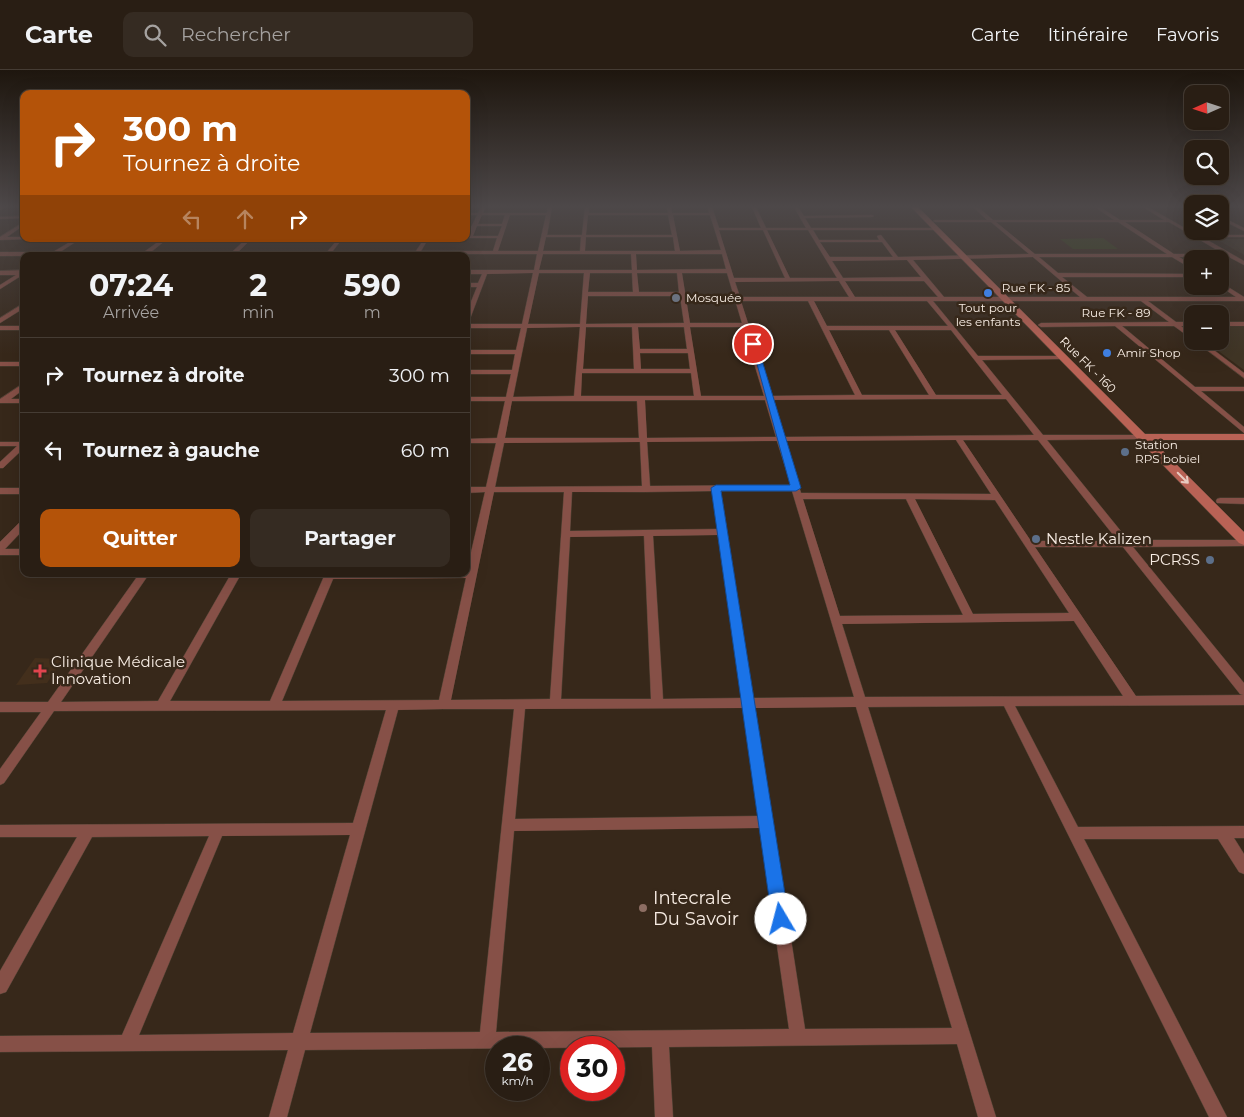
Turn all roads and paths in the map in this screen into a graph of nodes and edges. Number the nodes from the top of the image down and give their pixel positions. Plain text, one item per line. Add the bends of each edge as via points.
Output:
1 (539, 256) edge
2 (634, 256) edge
3 (725, 256) edge
4 (777, 256) edge
5 (826, 256) edge
6 (895, 256) edge
7 (968, 256) edge
8 (1034, 256) junction
9 (1054, 256) edge
10 (1232, 256) edge
11 (970, 258) junction
12 (828, 259) junction
13 (897, 259) junction
14 (909, 259) junction
15 (1244, 263) edge
16 (634, 271) junction
17 (679, 271) junction
18 (730, 271) junction
19 (470, 272) edge
20 (484, 272) junction
21 (536, 272) junction
22 (587, 272) junction
23 (0, 273) edge
24 (20, 273) edge
25 (20, 275) edge
26 (1057, 275) junction
27 (1184, 275) edge
28 (841, 279) junction
29 (925, 279) junction
30 (733, 280) junction
31 (788, 280) junction
32 (470, 285) edge
33 (480, 285) junction
34 (0, 287) edge
35 (1229, 290) edge
36 (585, 294) junction
37 (636, 294) junction
38 (682, 294) junction
39 (853, 299) junction
40 (929, 299) junction
41 (942, 299) junction
42 (1010, 299) junction
43 (1086, 299) junction
44 (1142, 299) junction
45 (1244, 299) edge
46 (739, 300) junction
47 (810, 300) junction
48 (470, 304) edge
49 (20, 308) edge
50 (0, 321) edge
51 (1117, 324) junction
52 (1175, 324) junction
53 (1184, 324) edge
54 (1229, 324) edge
55 (1244, 324) edge
56 (470, 325) edge
57 (748, 325) junction
58 (1040, 325) junction
59 (525, 326) junction
60 (584, 326) junction
61 (635, 326) junction
62 (687, 326) junction
63 (0, 328) edge
64 (20, 328) edge
65 (824, 328) junction
66 (891, 328) junction
67 (952, 328) junction
68 (1184, 331) edge
69 (1210, 350) edge
70 (637, 351) junction
71 (691, 351) junction
72 (470, 352) edge
73 (519, 352) junction
74 (1063, 357) junction
75 (976, 358) junction
76 (0, 364) edge
77 (20, 364) edge
78 (638, 371) junction
79 (694, 371) junction
80 (470, 372) edge
81 (515, 372) junction
82 (580, 372) junction
83 (1244, 376) edge
84 (20, 388) edge
85 (1193, 389) junction
86 (1244, 389) edge
87 (769, 398) junction
88 (860, 398) junction
89 (934, 398) junction
90 (1008, 398) junction
91 (470, 399) edge
92 (509, 399) junction
93 (577, 399) junction
94 (641, 399) junction
95 (698, 399) junction
96 (2, 401) edge
97 (20, 401) edge
98 (1244, 431) edge
99 (1244, 436) edge
100 (1040, 437) junction
101 (1148, 437) junction
102 (958, 438) junction
103 (781, 439) junction
104 (642, 440) junction
105 (470, 441) edge
106 (500, 441) junction
107 (0, 444) edge
108 (20, 444) edge
109 (20, 448) edge
110 (0, 466) edge
111 (716, 488) junction
112 (568, 489) junction
113 (646, 489) junction
114 (470, 490) edge
115 (490, 490) junction
116 (20, 491) edge
117 (0, 492) edge
118 (797, 492) junction
119 (909, 496) junction
120 (998, 497) junction
121 (1220, 501) junction
122 (1244, 501) edge
123 (1244, 526) edge
124 (20, 527) edge
125 (723, 532) junction
126 (648, 533) junction
127 (565, 534) junction
128 (1244, 542) edge
129 (1125, 543) junction
130 (1028, 544) junction
131 (0, 548) edge
132 (0, 552) edge
133 (20, 552) edge
134 (472, 575) joint
135 (142, 577) edge
136 (234, 577) edge
137 (329, 577) edge
138 (1078, 617) junction
139 (970, 618) junction
140 (836, 620) junction
141 (1244, 691) edge
142 (1244, 700) edge
143 (1007, 701) junction
144 (1133, 701) junction
145 (860, 702) junction
146 (657, 703) junction
147 (748, 703) junction
148 (520, 704) junction
149 (555, 704) junction
150 (393, 705) junction
151 (444, 705) junction
152 (162, 706) junction
153 (274, 706) junction
154 (0, 707) edge
155 (51, 707) junction
156 (0, 779) edge
157 (766, 822) junction
158 (507, 825) junction
159 (358, 829) junction
160 (218, 830) junction
161 (88, 831) junction
162 (0, 832) edge
163 (1222, 832) junction
164 (1244, 832) edge
165 (1074, 833) junction
166 (1244, 867) edge
167 (0, 986) edge
168 (487, 1036) edge
169 (963, 1036) junction
170 (798, 1038) junction
171 (660, 1039) junction
172 (485, 1040) edge
173 (550, 1040) edge
174 (298, 1042) junction
175 (127, 1043) junction
176 (0, 1044) edge
177 (278, 1117) edge
178 (664, 1117) edge
179 (987, 1117) edge
180 (1218, 1117) edge

1 - 21 street
2 - 16 street
3 - 18 street
4 - 31 street
5 - 12 street
6 - 13 street
7 - 11 main road, Rue FK - 160
8 - 9 street
8 - 11 street
8 - 26 street
10 - 15 street
11 - 14 street
11 - 42 main road, Rue FK - 160
12 - 13 street
12 - 28 street
13 - 14 street
14 - 29 street
16 - 17 street
16 - 22 street
16 - 37 street
17 - 18 street
17 - 38 street
18 - 30 street
19 - 20 street
20 - 21 street
20 - 33 street
21 - 22 street
21 - 59 street
22 - 36 street
23 - 24 street
25 - 34 street
26 - 27 street
26 - 43 street
28 - 29 street
28 - 31 street
28 - 39 street
29 - 41 street
30 - 31 street
30 - 46 street
32 - 33 street
33 - 48 street
35 - 45 street
36 - 37 street
36 - 60 street
37 - 38 street
38 - 62 street
39 - 40 street, Rue FK - 85
39 - 47 street, Rue FK - 85
40 - 41 street, Rue FK - 85
40 - 67 street
41 - 42 street, Rue FK - 85
42 - 43 street, Rue FK - 85
42 - 58 main road, Rue FK - 160
42 - 74 main road, Rue FK - 160
43 - 44 street, Rue FK - 85
44 - 45 street, Rue FK - 85
44 - 52 street
46 - 47 street, Rue FK - 85
46 - 57 street
47 - 65 street
49 - 50 street
51 - 52 street, Rue FK - 89
51 - 58 street, Rue FK - 89
51 - 85 street
52 - 53 street, Rue FK - 89
52 - 68 street
54 - 55 street
56 - 59 street
57 - 62 street
57 - 87 street
58 - 101 main road, Rue FK - 160
59 - 60 street
59 - 73 street
60 - 61 street
60 - 82 street
61 - 62 street
61 - 70 street
62 - 71 street
63 - 64 street
65 - 66 street
65 - 88 street
66 - 67 street
66 - 89 street
67 - 75 street
69 - 83 street
70 - 71 street
70 - 78 street
71 - 79 street
72 - 73 street
73 - 81 street
74 - 75 street
74 - 101 main road, Rue FK - 160
75 - 90 street
76 - 77 street
78 - 79 street
78 - 82 street
79 - 95 street
80 - 81 street
81 - 92 street
82 - 93 street
84 - 96 street
85 - 86 street
85 - 98 street
87 - 88 street
87 - 95 street
87 - 103 street
88 - 89 street
89 - 90 street
90 - 100 street
91 - 92 street
92 - 93 street
92 - 106 street
93 - 94 street
94 - 95 street
94 - 104 street
96 - 97 street
99 - 101 main road
100 - 101 street
100 - 102 street
100 - 129 street
101 - 121 main road, Rue FK - 160
101 -> 128 main road, Rue FK - 160
102 - 103 street
102 - 120 street
103 - 104 street
103 - 118 street
104 - 106 street
104 - 113 street
105 - 106 street
106 - 115 street
107 - 108 street
109 - 110 street
111 - 113 street
111 - 118 street
111 - 125 street
112 - 113 street
112 - 115 street
112 - 127 street
114 - 115 street
115 - 134 street
116 - 117 street
118 - 119 street
118 - 140 street
119 - 120 street
119 - 139 street
120 - 130 street
121 - 122 street
121 - 123 main road, Rue FK - 160
124 - 131 street
125 - 126 street
125 - 147 street
126 - 127 street
126 - 146 street
127 - 149 street
128 - 129 street
129 - 130 street
129 - 141 street
130 - 138 street
132 - 133 street
134 - 151 street
135 - 155 street
136 - 152 street
137 - 153 street
138 - 139 street
138 - 144 street
139 - 140 street
140 - 145 street
142 - 144 street
143 - 144 street
143 - 145 street
143 - 165 street
145 - 147 street
145 - 169 street
146 - 147 street
146 - 149 street
147 - 157 street
148 - 149 street
148 - 151 street
148 - 158 street
150 - 151 street
150 - 153 street
150 - 159 street
152 - 153 street
152 - 155 street
154 - 155 street
155 - 156 street
157 - 158 street
157 - 170 street
158 - 168 street
159 - 160 street
159 - 174 street
160 - 161 street
160 - 175 street
161 - 162 street
161 - 167 street
163 - 164 street
163 - 165 street
163 - 166 street
165 - 180 street
169 - 170 street
169 - 179 street
170 - 171 street
171 - 173 street
171 - 178 street
172 - 174 street
174 - 175 street
174 - 177 street
175 - 176 street

